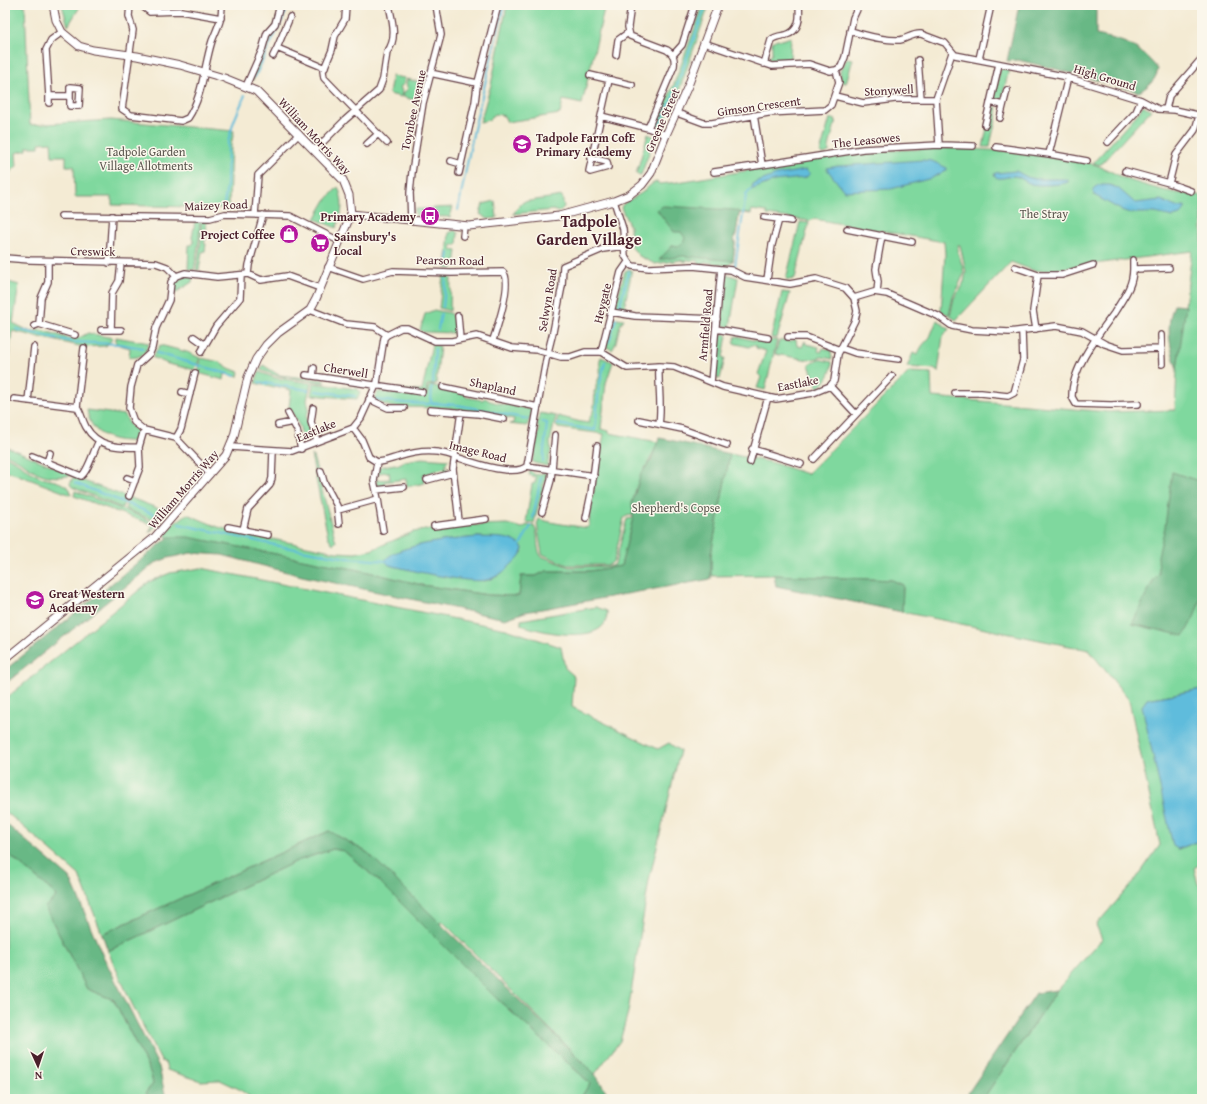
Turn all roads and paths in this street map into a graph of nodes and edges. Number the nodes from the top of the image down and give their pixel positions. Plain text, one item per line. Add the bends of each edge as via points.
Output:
1 (53, 5) edge
2 (130, 5) edge
3 (141, 5) edge
4 (222, 5) edge
5 (280, 5) edge
6 (346, 5) edge
7 (388, 5) edge
8 (436, 5) edge
9 (498, 5) edge
10 (631, 5) edge
11 (695, 5) edge
12 (718, 5) edge
13 (799, 5) edge
14 (859, 5) edge
15 (990, 5) edge
16 (290, 17) dead end
17 (221, 18) junction
18 (850, 31) junction
19 (62, 32) junction
20 (629, 32) junction
21 (704, 43) junction
22 (277, 48) junction
23 (952, 53) junction
24 (129, 55) junction
25 (616, 55) dead end
26 (673, 55) junction
27 (273, 56) dead end
28 (1202, 58) edge
29 (979, 59) junction
30 (918, 60) dead end
31 (764, 64) junction
32 (999, 64) junction
33 (325, 68) junction
34 (836, 70) junction
35 (204, 72) junction
36 (430, 73) junction
37 (590, 75) dead end
38 (1068, 77) junction
39 (609, 80) junction
40 (477, 83) junction
41 (632, 85) dead end
42 (246, 86) junction
43 (1007, 90) dead end
44 (48, 96) junction
45 (70, 96) dead end
46 (834, 96) junction
47 (921, 99) junction
48 (936, 99) junction
49 (1141, 100) junction
50 (990, 102) junction
51 (49, 103) dead end
52 (1003, 105) junction
53 (1166, 109) junction
54 (355, 111) junction
55 (677, 113) junction
56 (754, 115) junction
57 (601, 116) junction
58 (1200, 116) edge
59 (1000, 118) dead end
60 (986, 124) dead end
61 (648, 128) junction
62 (299, 134) junction
63 (378, 134) junction
64 (666, 135) junction
65 (1108, 142) dead end
66 (387, 143) dead end
67 (367, 144) dead end
68 (939, 145) junction
69 (973, 146) dead end
70 (996, 147) dead end
71 (315, 150) junction
72 (1049, 154) junction
73 (591, 158) dead end
74 (450, 161) dead end
75 (1087, 161) dead end
76 (461, 164) junction
77 (762, 165) junction
78 (714, 172) dead end
79 (1125, 172) dead end
80 (459, 173) dead end
81 (1169, 183) junction
82 (1191, 191) dead end
83 (614, 201) junction
84 (350, 214) junction
85 (63, 215) dead end
86 (255, 215) junction
87 (263, 215) junction
88 (112, 216) junction
89 (764, 216) dead end
90 (779, 219) junction
91 (411, 220) junction
92 (791, 220) dead end
93 (464, 226) junction
94 (847, 229) dead end
95 (882, 235) junction
96 (463, 236) dead end
97 (339, 241) junction
98 (912, 242) dead end
99 (624, 246) junction
100 (5, 258) edge
101 (1133, 260) dead end
102 (48, 261) junction
103 (628, 262) junction
104 (109, 263) junction
105 (121, 263) junction
106 (1093, 265) dead end
107 (328, 267) junction
108 (1015, 267) dead end
109 (1169, 268) dead end
110 (721, 269) junction
111 (1133, 269) junction
112 (248, 274) junction
113 (1038, 275) junction
114 (176, 276) junction
115 (241, 276) junction
116 (766, 280) junction
117 (320, 288) junction
118 (877, 292) junction
119 (854, 298) junction
120 (310, 310) junction
121 (611, 312) junction
122 (458, 316) dead end
123 (717, 319) junction
124 (716, 329) junction
125 (1036, 329) junction
126 (101, 330) dead end
127 (111, 330) junction
128 (121, 330) dead end
129 (1022, 332) junction
130 (75, 335) dead end
131 (386, 335) junction
132 (1161, 335) dead end
133 (194, 337) dead end
134 (788, 337) dead end
135 (768, 338) dead end
136 (460, 339) junction
137 (1097, 339) junction
138 (493, 340) junction
139 (204, 344) junction
140 (34, 347) dead end
141 (84, 348) dead end
142 (840, 349) junction
143 (1162, 349) junction
144 (201, 352) dead end
145 (601, 352) junction
146 (547, 353) junction
147 (899, 359) dead end
148 (1162, 364) dead end
149 (658, 366) junction
150 (314, 368) dead end
151 (195, 373) dead end
152 (892, 376) dead end
153 (711, 382) junction
154 (376, 386) junction
155 (830, 386) junction
156 (444, 387) dead end
157 (182, 392) dead end
158 (422, 392) dead end
159 (955, 393) dead end
160 (190, 394) junction
161 (768, 397) junction
162 (14, 399) dead end
163 (369, 400) junction
164 (28, 401) junction
165 (1138, 404) dead end
166 (77, 407) junction
167 (538, 407) junction
168 (313, 408) dead end
169 (404, 408) dead end
170 (430, 410) dead end
171 (461, 412) junction
172 (288, 413) dead end
173 (856, 414) junction
174 (504, 419) dead end
175 (640, 420) dead end
176 (293, 422) junction
177 (659, 424) junction
178 (278, 425) dead end
179 (353, 428) junction
180 (144, 430) junction
181 (555, 435) dead end
182 (176, 438) junction
183 (99, 441) junction
184 (317, 441) junction
185 (727, 445) dead end
186 (139, 446) junction
187 (597, 446) dead end
188 (231, 447) junction
189 (301, 449) junction
190 (752, 449) junction
191 (273, 451) junction
192 (50, 453) dead end
193 (32, 456) dead end
194 (454, 456) junction
195 (814, 459) dead end
196 (47, 462) junction
197 (376, 462) junction
198 (750, 462) dead end
199 (801, 464) dead end
200 (527, 466) junction
201 (552, 469) junction
202 (321, 471) dead end
203 (453, 473) junction
204 (210, 474) junction
205 (594, 476) junction
206 (127, 478) dead end
207 (428, 480) dead end
208 (135, 481) junction
209 (404, 487) dead end
210 (376, 490) junction
211 (130, 496) dead end
212 (378, 499) junction
213 (338, 510) junction
214 (542, 512) dead end
215 (586, 518) dead end
216 (486, 519) dead end
217 (459, 522) junction
218 (339, 524) dead end
219 (434, 526) dead end
220 (228, 527) dead end
221 (243, 530) junction
222 (383, 530) dead end
223 (268, 535) dead end
224 (5, 659) edge

1 - 19 street, William Morris Way
2 - 24 street via 129,16 133,30
3 - 17 street via 150,12 181,11
4 - 17 street
5 - 42 street
6 - 33 street via 345,19 335,36
7 - 54 street via 394,32 387,52 381,86
8 - 36 street, Toynbee Avenue via 441,31
9 - 40 street
10 - 20 street
11 - 26 street via 682,44
12 - 21 street, Greene Street
13 - 31 street via 796,28 771,40
14 - 18 street
15 - 29 street
16 - 22 street
17 - 35 street
18 - 23 street, High Ground via 894,40 905,39 918,33 945,43
18 - 34 street via 845,57 841,67
19 - 24 street, William Morris Way via 72,42 86,49
19 - 44 street via 51,40 46,50
20 - 25 street via 618,40
20 - 26 street via 632,38 667,50
21 - 31 street
21 - 55 street, Greene Street
22 - 27 street
22 - 33 street
23 - 29 street, High Ground
23 - 48 street
24 - 35 street, William Morris Way
24 - 35 street via 122,106 124,112 131,115 184,121 194,106
26 - 61 street via 674,66
28 - 53 street via 1169,96
29 - 32 street, High Ground
30 - 47 street, Stonywell
31 - 34 street via 780,67 809,64 830,71
32 - 38 street, High Ground
32 - 50 street
33 - 54 street via 325,79
34 - 46 street, Gimson Crescent via 839,80
35 - 42 street, William Morris Way
36 - 40 street
36 - 91 street, Toynbee Avenue via 412,172
37 - 39 street
38 - 49 street, High Ground via 1080,83
38 - 72 street
39 - 41 street
39 - 57 street
40 - 76 street
42 - 62 street, William Morris Way via 260,94
43 - 52 street
44 - 45 street
44 - 51 street
46 - 47 street, Stonywell via 863,103
46 - 56 street, Gimson Crescent via 830,107 824,111 803,110
47 - 48 street, Stonywell
48 - 68 street
49 - 53 street, High Ground via 1157,108
49 - 65 street via 1136,112
50 - 52 street
50 - 60 street
52 - 59 street
53 - 58 street, High Ground
54 - 63 street
54 - 71 street
55 - 56 street, Gimson Crescent via 704,123 725,122
55 - 64 street, Greene Street
56 - 77 street
57 - 61 street
57 - 73 street
58 - 81 street via 1195,130 1176,155
61 - 64 street
62 - 71 street, William Morris Way
62 - 86 street via 258,175
63 - 66 street
63 - 67 street
64 - 83 street, Greene Street via 646,180 634,192
68 - 69 street, The Leasowes
68 - 77 street, The Leasowes via 863,149
70 - 72 street
71 - 84 street, William Morris Way via 345,184 350,199
72 - 75 street
74 - 76 street
76 - 80 street
77 - 78 street, The Leasowes
79 - 81 street
81 - 82 street
83 - 93 street, Greene Street via 559,216
83 - 99 street via 622,225
84 - 91 street, Greene Street
84 - 97 street, William Morris Way
85 - 88 street, Maizey Road
86 - 87 street, Maizey Road
86 - 88 street, Maizey Road via 226,214 210,218
87 - 97 street, Maizey Road via 290,216
87 - 112 street
88 - 104 street
89 - 90 street
90 - 92 street
90 - 116 street
91 - 93 street, Greene Street
93 - 96 street
94 - 95 street
95 - 98 street
95 - 118 street via 876,268
97 - 107 street, William Morris Way
99 - 103 street
99 - 146 street, Selwyn Road via 603,249 563,266 562,286
100 - 102 street, Creswick
101 - 111 street
102 - 104 street, Creswick
102 - 130 street via 48,282 41,298 37,325
103 - 110 street via 632,266 642,268 681,265
103 - 121 street, Heygate via 621,272
104 - 105 street, Creswick
105 - 114 street, Creswick via 163,264
105 - 127 street via 120,277 112,293
106 - 113 street via 1062,275
107 - 117 street, William Morris Way
107 - 138 street, Pearson Road via 363,279 393,270 499,271 505,274 504,301
108 - 113 street
109 - 111 street
110 - 116 street
110 - 123 street, Armfield Road
111 - 137 street via 1133,280 1129,288
112 - 115 street
112 - 117 street via 261,280 287,276
113 - 125 street via 1033,311
114 - 115 street via 185,273 217,277
114 - 180 street via 171,282 169,300 156,328 150,353 137,365 133,377 129,410 134,422
115 - 139 street via 240,298
116 - 119 street via 793,285 811,279 820,280 843,287
117 - 120 street, William Morris Way
118 - 119 street
118 - 129 street via 891,295 938,316 954,327
119 - 142 street, Eastlake via 856,317
120 - 131 street via 346,324 375,327
120 - 188 street, William Morris Way via 278,333 256,359 246,385
121 - 123 street via 635,316
121 - 145 street, Heygate
122 - 136 street
123 - 124 street, Armfield Road
124 - 135 street
124 - 153 street, Armfield Road
125 - 129 street
125 - 137 street via 1051,326 1067,328 1082,331
126 - 127 street
127 - 128 street
129 - 159 street via 1023,360 1014,393 1008,396
131 - 136 street via 400,328 407,328 435,341
131 - 154 street, Eastlake
132 - 143 street
133 - 139 street
134 - 142 street via 806,337
136 - 138 street via 477,336
137 - 143 street via 1126,350
137 - 165 street via 1075,374 1073,400 1079,404
138 - 146 street via 512,348
139 - 144 street
140 - 164 street
141 - 166 street
142 - 147 street
142 - 155 street, Eastlake via 836,376
143 - 148 street
145 - 146 street via 585,352 564,357
145 - 149 street, Eastlake via 626,368
146 - 167 street
149 - 153 street, Eastlake via 674,367
149 - 177 street via 661,412
150 - 154 street, Cherwell via 309,376
151 - 160 street
152 - 173 street
153 - 161 street, Eastlake
154 - 158 street
154 - 163 street, Eastlake
155 - 161 street, Eastlake via 813,393 786,398
155 - 173 street
156 - 167 street, Shapland
157 - 160 street
160 - 182 street via 181,429
161 - 190 street
162 - 164 street
163 - 169 street via 388,408
163 - 179 street, Eastlake
164 - 166 street
166 - 183 street via 87,429
167 - 200 street
168 - 184 street via 311,422
170 - 171 street
171 - 174 street
171 - 194 street
172 - 176 street
173 - 195 street
175 - 177 street
176 - 178 street
176 - 189 street
177 - 185 street
179 - 184 street, Eastlake
179 - 197 street via 362,440 368,457
180 - 182 street
180 - 186 street
181 - 201 street
182 - 204 street
183 - 186 street via 117,447
183 - 196 street via 83,475
184 - 189 street, Eastlake
186 - 208 street via 140,463
187 - 205 street
188 - 191 street, Eastlake
188 - 204 street, William Morris Way
189 - 191 street, Eastlake via 288,452
190 - 198 street
190 - 199 street
191 - 221 street via 270,485 248,509
192 - 196 street
193 - 196 street
194 - 197 street, Image Road via 438,452 420,452
194 - 200 street, Image Road via 468,462 516,471
194 - 203 street
197 - 210 street
200 - 201 street, Image Road
201 - 205 street, Image Road
201 - 214 street
202 - 213 street
203 - 207 street
203 - 217 street
204 - 224 street, William Morris Way via 154,538
205 - 215 street
206 - 208 street
208 - 211 street
209 - 210 street
210 - 212 street
212 - 213 street
212 - 222 street
213 - 218 street
216 - 217 street
217 - 219 street
220 - 221 street
221 - 223 street

